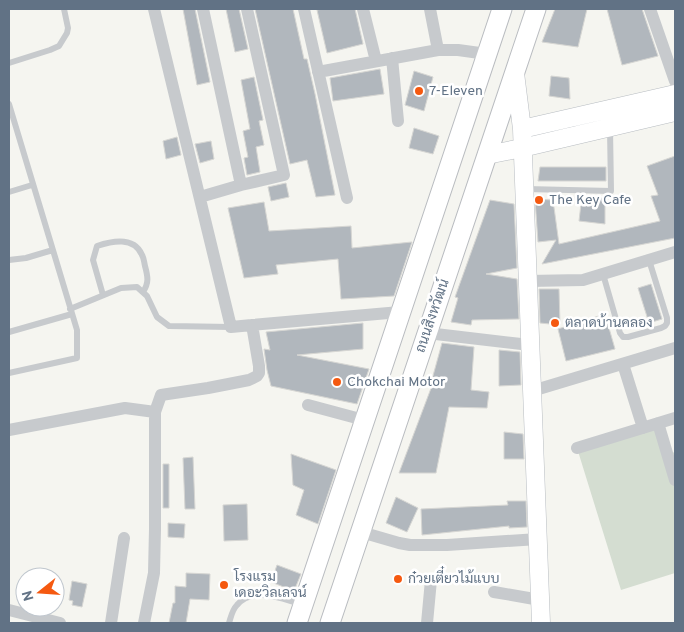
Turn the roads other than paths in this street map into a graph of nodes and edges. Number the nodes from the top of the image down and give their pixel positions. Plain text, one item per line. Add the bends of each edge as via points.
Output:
1 (64, 9) edge
2 (154, 9) edge
3 (203, 9) edge
4 (247, 9) edge
5 (304, 9) edge
6 (363, 9) edge
7 (430, 9) edge
8 (502, 9) edge
9 (536, 9) edge
10 (650, 9) edge
11 (438, 50) junction
12 (487, 54) junction
13 (392, 58) junction
14 (376, 62) junction
15 (9, 63) edge
16 (318, 72) junction
17 (515, 73) junction
18 (675, 81) edge
19 (675, 94) edge
20 (9, 104) edge
21 (675, 112) edge
22 (398, 121) dead end
23 (610, 128) junction
24 (522, 129) junction
25 (522, 148) junction
26 (486, 155) junction
27 (32, 185) junction
28 (241, 185) junction
29 (524, 189) junction
30 (9, 192) edge
31 (200, 197) junction
32 (347, 198) dead end
33 (53, 250) junction
34 (675, 252) edge
35 (9, 260) edge
36 (649, 260) junction
37 (603, 274) junction
38 (528, 281) junction
39 (143, 292) junction
40 (103, 295) junction
41 (71, 311) junction
42 (400, 312) junction
43 (252, 325) junction
44 (231, 327) junction
45 (9, 332) edge
46 (427, 333) junction
47 (530, 345) junction
48 (675, 348) edge
49 (623, 364) junction
50 (9, 373) edge
51 (532, 391) junction
52 (308, 404) dead end
53 (155, 412) junction
54 (675, 418) edge
55 (364, 420) junction
56 (658, 423) junction
57 (643, 428) junction
58 (9, 430) edge
59 (578, 448) dead end
60 (675, 480) edge
61 (360, 532) junction
62 (124, 538) dead end
63 (538, 539) junction
64 (431, 580) dead end
65 (494, 592) dead end
66 (540, 600) junction
67 (303, 604) junction
68 (9, 610) edge
69 (60, 623) edge
70 (110, 623) edge
71 (144, 623) edge
72 (230, 623) edge
73 (297, 623) edge
74 (330, 623) edge
75 (427, 623) edge
76 (541, 623) edge

1 - 15 lane via 68,28 59,46
2 - 31 street
3 - 28 street
4 - 28 street via 284,175
5 - 16 street
6 - 14 street
7 - 11 street
8 - 12 main road
9 - 17 main road, ถนนสิงหวัฒน์
10 - 18 street
11 - 12 street
11 - 13 street
12 - 42 main road
13 - 14 street
13 - 22 street
14 - 16 street
16 - 32 street
17 - 24 street
17 - 26 main road, ถนนสิงหวัฒน์
19 - 24 street
20 - 27 lane
21 - 23 street
23 - 25 street
23 - 29 lane via 611,191
24 - 25 street
25 - 26 street
25 - 29 street
26 - 46 main road, ถนนสิงหวัฒน์
27 - 30 lane
27 - 33 lane
28 - 31 street
29 - 38 street
31 - 44 street
33 - 35 lane
33 - 41 lane
34 - 36 street
36 - 37 street
36 - 37 lane via 668,323 661,328 623,336
37 - 38 street via 581,280
38 - 47 street
39 - 40 lane via 138,287 121,288
39 - 40 lane via 148,278 142,253 126,241 114,241 97,246 93,260
39 - 44 lane via 157,317 169,326
40 - 41 lane
41 - 45 lane
41 - 50 lane via 77,330 77,358
42 - 43 street
42 - 55 main road
43 - 44 street
43 - 53 street via 259,366 257,376 161,395
46 - 47 street
46 - 61 main road, ถนนสิงหวัฒน์
47 - 51 street
48 - 49 street
49 - 51 street
49 - 57 street
51 - 63 street
52 - 55 street
53 - 58 street via 125,408
53 - 71 street via 154,573
54 - 56 street
55 - 67 main road
56 - 57 street
56 - 60 street
57 - 59 street
61 - 63 street via 410,545
61 - 74 main road, ถนนสิงหวัฒน์
62 - 70 street
63 - 66 street
64 - 75 street
65 - 66 street
66 - 76 street
67 - 72 lane via 268,596 251,596 236,606
67 - 73 main road
68 - 69 street

